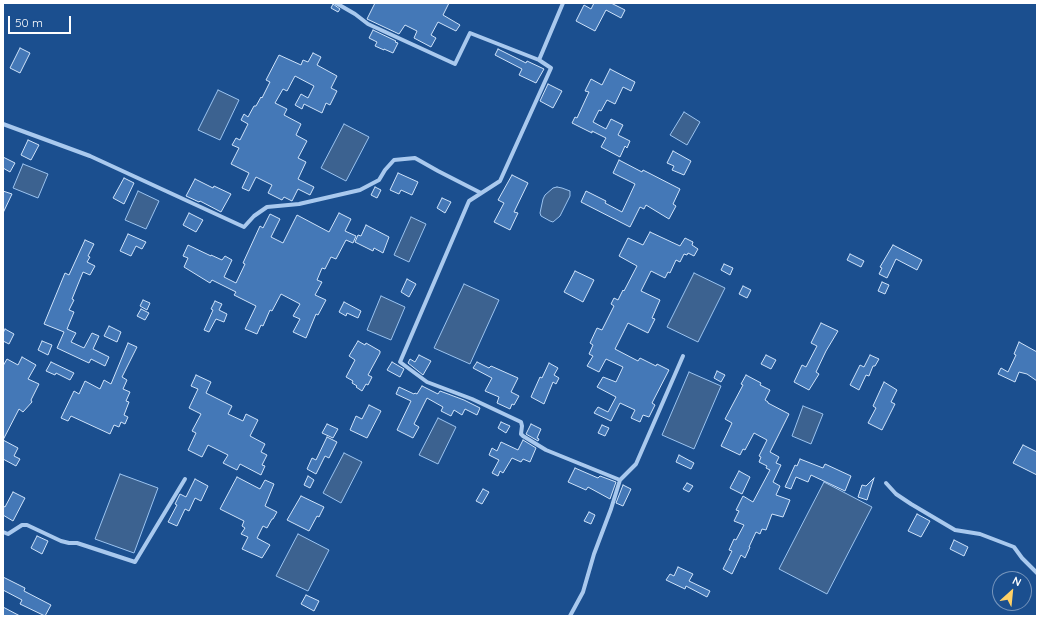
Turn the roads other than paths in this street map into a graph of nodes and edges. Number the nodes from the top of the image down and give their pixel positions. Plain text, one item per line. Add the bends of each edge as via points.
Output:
1 (336, 3) edge
2 (563, 3) edge
3 (539, 60) junction
4 (3, 124) edge
5 (482, 193) junction
6 (683, 356) dead end
7 (185, 479) dead end
8 (620, 480) junction
9 (886, 483) dead end
10 (3, 532) edge
11 (1037, 573) edge
12 (570, 616) edge

1 - 3 street via 368,24 455,64 470,33
2 - 3 street
3 - 5 street via 551,68 500,181
4 - 5 street via 90,156 244,227 254,216 267,208 299,204 360,190 380,180 394,160 415,158
5 - 8 street via 469,201 400,362 427,382 521,422 522,436 546,450
6 - 8 street via 636,464
7 - 10 street via 135,562 77,543 61,541 27,525 22,525 8,534
8 - 12 street via 583,592
9 - 11 street via 896,494 955,530 980,534 1014,547

